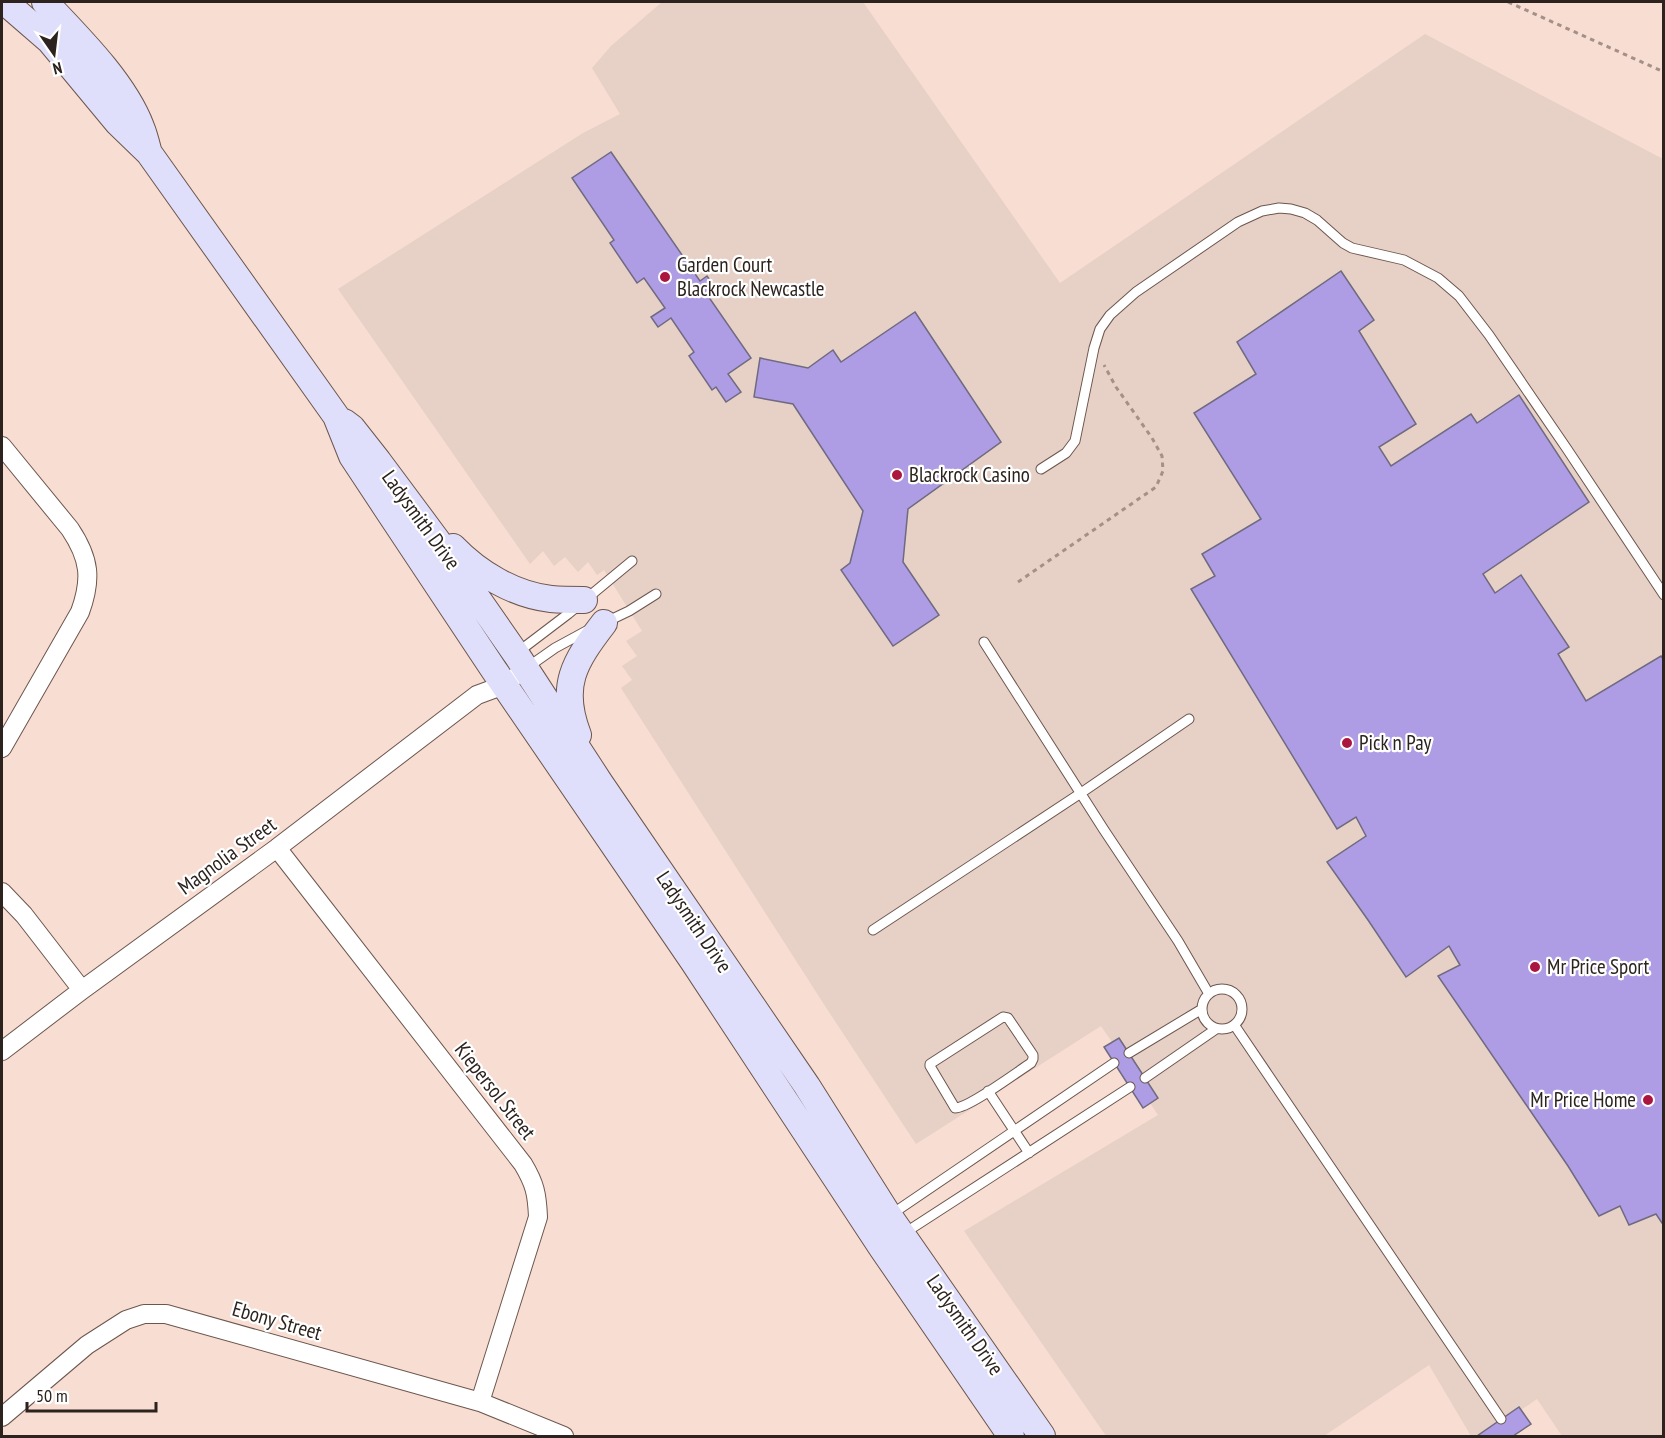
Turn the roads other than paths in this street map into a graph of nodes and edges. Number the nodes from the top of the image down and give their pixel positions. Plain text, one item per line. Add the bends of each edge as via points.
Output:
1 (5, 2) edge
2 (45, 2) edge
3 (149, 153) junction
4 (336, 416) junction
5 (2, 446) edge
6 (1041, 470) dead end
7 (408, 502) junction
8 (632, 561) dead end
9 (656, 594) dead end
10 (1664, 595) edge
11 (584, 600) junction
12 (604, 623) junction
13 (984, 642) dead end
14 (521, 661) junction
15 (499, 677) junction
16 (1189, 719) dead end
17 (2, 748) edge
18 (600, 783) junction
19 (1081, 793) junction
20 (617, 807) junction
21 (645, 830) dead end
22 (277, 848) junction
23 (663, 856) dead end
24 (671, 888) junction
25 (2, 892) edge
26 (873, 930) dead end
27 (82, 990) junction
28 (1209, 994) junction
29 (1202, 1009) junction
30 (1235, 1026) junction
31 (1216, 1029) junction
32 (2, 1051) edge
33 (1129, 1053) dead end
34 (1114, 1063) dead end
35 (1145, 1078) dead end
36 (1130, 1087) dead end
37 (988, 1092) junction
38 (1014, 1131) junction
39 (1029, 1153) junction
40 (888, 1235) junction
41 (480, 1402) junction
42 (2, 1417) edge
43 (1501, 1419) dead end
44 (564, 1437) edge
45 (1011, 1437) edge
46 (1042, 1437) edge

1 - 3 street, Ladysmith Drive via 50,41 118,123
2 - 3 street, Ladysmith Drive via 93,53 122,93 142,128
3 - 4 street, Ladysmith Drive
4 - 7 street, Ladysmith Drive via 352,428
4 - 15 street, Ladysmith Drive via 352,456
5 - 17 street via 80,544 88,578 80,612
6 - 10 lane via 1066,453 1075,441 1094,348 1110,315 1136,292 1238,222 1262,211 1291,209 1326,226 1352,248 1404,260 1438,278 1459,296 1489,334
7 - 11 street via 484,574 538,597
7 - 14 street, Ladysmith Drive
8 - 11 lane
9 - 12 lane
11 - 14 lane
12 - 14 lane
12 - 18 street via 572,674 569,704
13 - 19 lane
14 - 15 street, Magnolia Street
14 - 18 street, Ladysmith Drive
15 - 22 street, Magnolia Street
15 - 40 street, Ladysmith Drive
16 - 19 lane
18 - 20 street, Ladysmith Drive
19 - 26 lane
19 - 28 lane
20 - 21 lane
20 - 24 street, Ladysmith Drive
22 - 27 street, Magnolia Street
22 - 41 street, Kiepersol Street via 523,1164 534,1186 538,1217
23 - 24 lane
24 - 40 street, Ladysmith Drive via 807,1086
25 - 27 street
27 - 32 street, Magnolia Street
28 - 29 lane
28 - 30 lane via 1227,989 1238,996 1243,1008
29 - 31 lane via 1205,1021
29 - 33 lane
30 - 31 lane
30 - 43 lane
31 - 35 lane
34 - 38 lane
36 - 39 lane
37 - 37 lane via 955,1108 930,1066 1006,1017 1033,1059
37 - 38 lane
38 - 39 lane
38 - 40 lane
39 - 40 lane
40 - 45 street, Ladysmith Drive
40 - 46 street, Ladysmith Drive
41 - 42 street, Ebony Street via 189,1320 144,1314 126,1320 87,1345
41 - 44 street, Ebony Street

